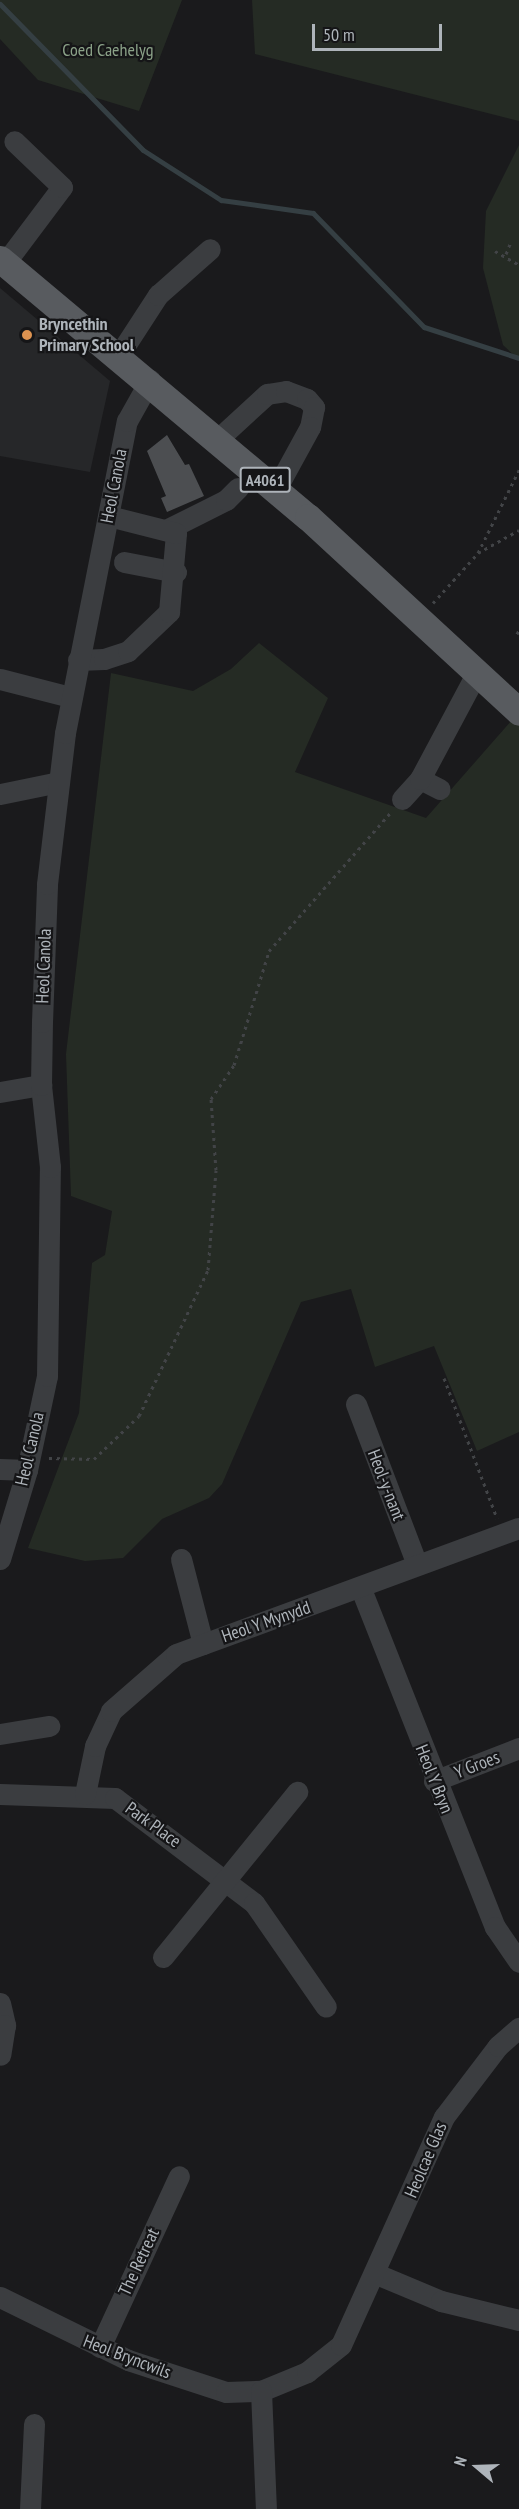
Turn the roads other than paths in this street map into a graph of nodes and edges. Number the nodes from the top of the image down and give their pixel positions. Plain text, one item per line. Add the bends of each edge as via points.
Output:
1 (14, 141) dead end
2 (210, 249) dead end
3 (2, 261) edge
4 (119, 355) junction
5 (150, 380) junction
6 (218, 439) junction
7 (238, 488) dead end
8 (276, 489) junction
9 (110, 516) junction
10 (168, 529) junction
11 (124, 562) dead end
12 (176, 572) junction
13 (78, 660) junction
14 (476, 674) junction
15 (0, 679) edge
16 (70, 697) junction
17 (519, 712) edge
18 (420, 778) junction
19 (59, 783) junction
20 (440, 789) dead end
21 (0, 794) edge
22 (402, 799) road end
23 (41, 1085) junction
24 (0, 1092) edge
25 (356, 1404) dead end
26 (28, 1464) junction
27 (0, 1469) edge
28 (511, 1531) edge
29 (0, 1559) edge
30 (181, 1560) dead end
31 (417, 1565) junction
32 (361, 1589) junction
33 (203, 1644) junction
34 (49, 1726) dead end
35 (0, 1734) edge
36 (519, 1748) edge
37 (434, 1781) junction
38 (297, 1792) dead end
39 (0, 1794) edge
40 (85, 1794) junction
41 (224, 1879) junction
42 (163, 1957) dead end
43 (519, 1962) edge
44 (0, 2003) edge
45 (315, 2003) dead end
46 (519, 2028) edge
47 (0, 2055) edge
48 (179, 2176) dead end
49 (374, 2273) junction
50 (0, 2296) edge
51 (357, 2307) joint
52 (519, 2320) edge
53 (100, 2348) junction
54 (261, 2391) junction
55 (34, 2424) dead end
56 (30, 2509) edge
57 (266, 2509) edge

1 - 3 street via 62,187
2 - 4 street via 158,295
3 - 4 main road, A4061
4 - 5 main road, A4061
5 - 6 main road, A4061
5 - 9 street, Heol Canola via 127,420
6 - 8 main road, A4061
6 - 8 street via 267,394 286,391 307,399 314,407 310,427
7 - 10 street via 226,500
8 - 14 main road, A4061
9 - 10 street
9 - 13 street, Heol Canola
10 - 12 street via 180,539
11 - 12 street
12 - 13 street via 169,612 159,627 128,651 105,659
13 - 16 street, Heol Canola
14 - 17 main road, A4061
14 - 18 street
15 - 16 street
16 - 19 street, Heol Canola
18 - 20 street
18 - 22 street
19 - 21 street
19 - 23 street, Heol Canola via 47,884
23 - 24 street
23 - 26 street, Heol Canola via 50,1167 51,1315 47,1376
25 - 31 street, Heol-y-nant
26 - 27 street
26 - 29 street, Heol Canola
28 - 31 street, Heol Y Mynydd
30 - 33 street
31 - 32 street, Heol Y Mynydd
32 - 33 street, Heol Y Mynydd
32 - 37 street, Heol Y Bryn
33 - 40 street, Heol Y Mynydd via 176,1654 111,1711 95,1746
34 - 35 street
36 - 37 street, Y Groes
37 - 43 street, Heol Y Bryn via 495,1927
38 - 41 street
39 - 40 street, Park Place
40 - 41 street, Park Place via 115,1798
41 - 42 street
41 - 45 street, Park Place via 254,1903
44 - 47 street via 5,2025
46 - 49 street, Heolcae Glas via 476,2072 444,2117
48 - 53 street, The Retreat
49 - 51 street, Heolcae Glas
49 - 52 street via 441,2301
50 - 53 street, Heol Bryncwils
51 - 54 street, Heol Bryncwils via 341,2345 323,2363
53 - 54 street, Heol Bryncwils via 226,2392
54 - 57 street
55 - 56 street

